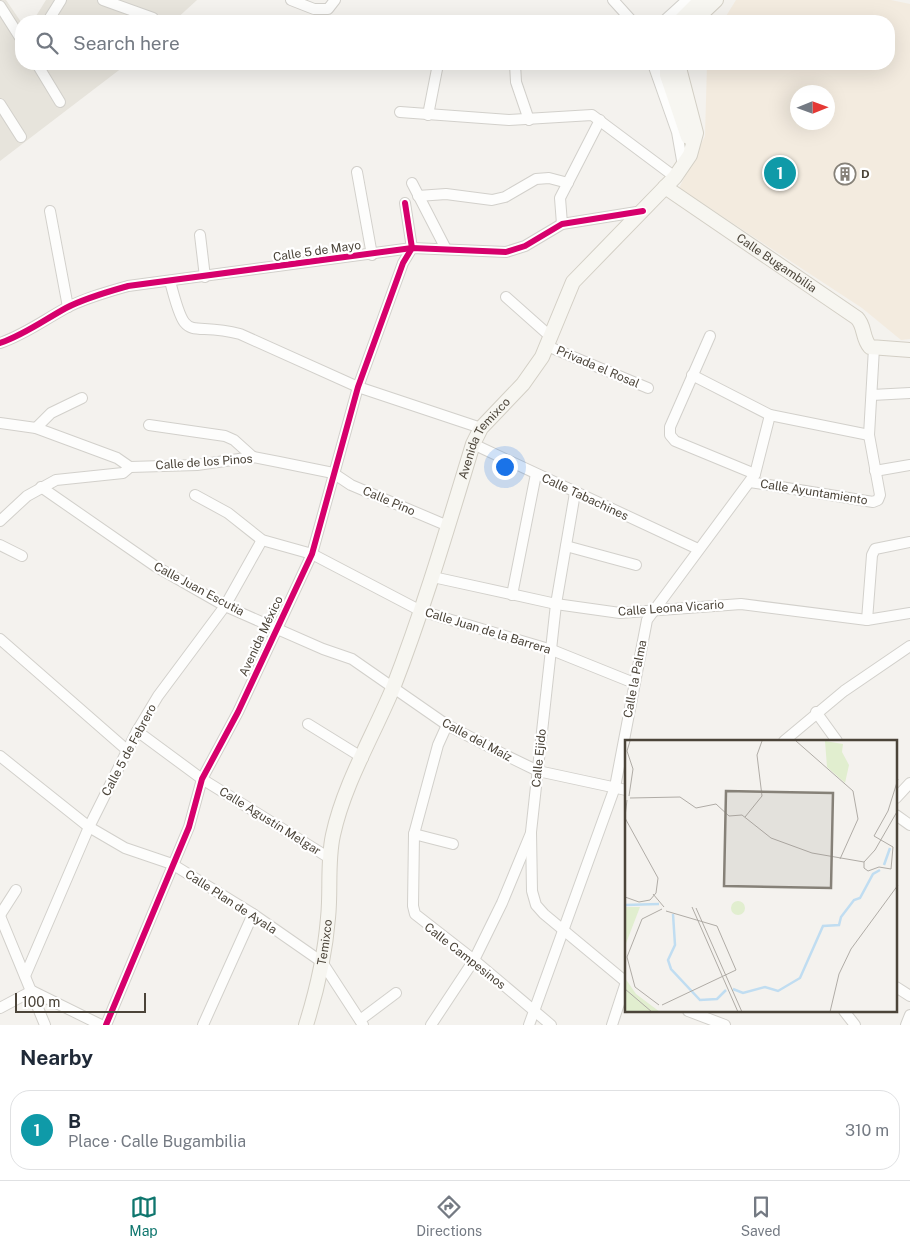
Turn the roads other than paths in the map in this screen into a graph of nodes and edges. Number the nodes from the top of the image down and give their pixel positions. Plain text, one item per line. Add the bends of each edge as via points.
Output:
1 (60, 0) edge
2 (104, 0) edge
3 (335, 0) edge
4 (613, 0) edge
5 (687, 0) edge
6 (701, 0) edge
7 (716, 0) edge
8 (297, 1) edge
9 (0, 6) edge
10 (51, 15) edge
11 (145, 15) edge
12 (627, 15) edge
13 (671, 15) edge
14 (686, 15) edge
15 (700, 15) edge
16 (15, 30) edge
17 (41, 70) edge
18 (437, 70) edge
19 (515, 70) edge
20 (655, 70) edge
21 (667, 70) edge
22 (680, 70) edge
23 (60, 102) dead end
24 (0, 104) edge
25 (400, 112) dead end
26 (428, 115) junction
27 (529, 120) junction
28 (600, 120) junction
29 (21, 137) dead end
30 (686, 161) junction
31 (357, 172) dead end
32 (670, 182) junction
33 (412, 183) dead end
34 (568, 183) junction
35 (418, 196) junction
36 (405, 203) dead end
37 (50, 211) dead end
38 (643, 211) junction
39 (562, 224) junction
40 (200, 235) dead end
41 (412, 248) junction
42 (446, 249) junction
43 (372, 255) junction
44 (205, 277) junction
45 (170, 281) junction
46 (506, 297) dead end
47 (68, 307) junction
48 (710, 336) dead end
49 (1, 341) edge
50 (549, 342) junction
51 (874, 348) junction
52 (910, 350) edge
53 (692, 375) junction
54 (358, 387) junction
55 (648, 388) dead end
56 (910, 393) edge
57 (872, 395) junction
58 (82, 398) dead end
59 (770, 415) junction
60 (0, 423) edge
61 (149, 425) dead end
62 (36, 428) junction
63 (481, 428) junction
64 (869, 435) junction
65 (473, 444) junction
66 (253, 457) junction
67 (910, 465) edge
68 (130, 467) junction
69 (875, 471) junction
70 (332, 473) junction
71 (536, 474) junction
72 (752, 478) junction
73 (40, 487) junction
74 (575, 493) junction
75 (195, 495) dead end
76 (0, 521) edge
77 (448, 526) junction
78 (262, 540) junction
79 (910, 542) edge
80 (0, 545) edge
81 (566, 546) junction
82 (698, 549) junction
83 (312, 554) junction
84 (22, 556) dead end
85 (636, 565) dead end
86 (433, 577) junction
87 (512, 595) junction
88 (556, 604) junction
89 (225, 606) junction
90 (422, 611) junction
91 (651, 611) junction
92 (910, 613) edge
93 (867, 620) junction
94 (277, 628) junction
95 (0, 639) edge
96 (910, 646) edge
97 (552, 650) junction
98 (634, 683) junction
99 (392, 688) junction
100 (816, 712) junction
101 (308, 724) dead end
102 (447, 725) junction
103 (137, 732) junction
104 (785, 740) edge
105 (836, 740) edge
106 (128, 751) junction
107 (0, 756) edge
108 (362, 758) junction
109 (538, 771) junction
110 (202, 779) junction
111 (910, 783) edge
112 (615, 787) junction
113 (625, 790) edge
114 (898, 796) edge
115 (898, 816) edge
116 (910, 825) edge
117 (89, 827) junction
118 (531, 832) junction
119 (414, 834) junction
120 (453, 844) dead end
121 (331, 859) junction
122 (172, 864) junction
123 (16, 890) dead end
124 (253, 914) junction
125 (0, 916) edge
126 (564, 930) junction
127 (474, 960) junction
128 (322, 962) junction
129 (25, 976) junction
130 (625, 981) edge
131 (625, 985) edge
132 (898, 988) edge
133 (32, 990) junction
134 (396, 993) dead end
135 (910, 996) edge
136 (0, 1008) edge
137 (534, 1012) junction
138 (690, 1012) edge
139 (845, 1012) edge
140 (910, 1016) edge
141 (709, 1022) edge
142 (362, 1023) edge
143 (45, 1025) edge
144 (101, 1025) edge
145 (106, 1025) edge
146 (203, 1025) edge
147 (306, 1025) edge
148 (431, 1025) edge
149 (529, 1025) edge
150 (551, 1025) edge
151 (612, 1025) edge
152 (725, 1025) edge
153 (854, 1025) edge
154 (906, 1025) edge

1 - 10 street
2 - 11 street
3 - 8 street via 328,9 314,9
4 - 12 street
5 - 13 street
6 - 14 main road
7 - 15 main road
9 - 16 street
17 - 23 street
18 - 26 street
19 - 27 street via 516,82
20 - 30 street
21 - 30 main road via 687,132
22 - 30 main road via 696,132
24 - 29 street
25 - 26 street
26 - 27 street
27 - 28 street via 592,115
28 - 32 street
28 - 34 street
30 - 32 main road, Avenida Temixco
31 - 43 street
32 - 38 main road, Avenida Temixco
32 - 51 main road, Calle Bugambilia via 857,318 864,340
33 - 35 street
34 - 35 street via 536,179 505,197 492,200 446,194
34 - 39 street via 560,198
35 - 42 street
36 - 41 street
37 - 47 street
38 - 39 street, Calle 5 de Mayo
38 - 50 main road, Avenida Temixco via 573,282
39 - 42 street, Calle 5 de Mayo via 524,246 506,252
40 - 44 street
41 - 42 street, Calle 5 de Mayo
41 - 43 street, Calle 5 de Mayo
41 - 54 street, Avenida México via 403,263
43 - 44 street, Calle 5 de Mayo
44 - 45 street, Calle 5 de Mayo
45 - 47 street, Calle 5 de Mayo via 128,286
45 - 54 street via 178,315 184,325 193,330 240,334
46 - 50 street, Privada el Rosal
47 - 49 street, Calle 5 de Mayo via 24,333
48 - 53 street
50 - 55 street, Privada el Rosal
50 - 63 main road, Avenida Temixco via 524,384
51 - 52 main road
51 - 57 street
53 - 59 street
53 - 72 street, Calle Ayuntamiento via 670,427 670,435 675,441
54 - 63 street
54 - 70 street, Avenida México
56 - 57 street
57 - 64 street
58 - 62 street via 51,414
59 - 64 street
59 - 72 street, Calle la Palma
60 - 62 street
61 - 66 street via 226,436
62 - 68 street via 117,458
63 - 65 main road, Avenida Temixco
64 - 69 street
65 - 71 street, Calle Tabachines
65 - 77 main road, Avenida Temixco
66 - 68 street, Calle de los Pinos via 197,465
66 - 70 street, Calle de los Pinos
67 - 69 street
68 - 73 street, Calle de los Pinos via 124,473 56,480
69 - 72 street, Calle Ayuntamiento via 880,496 873,502
70 - 77 street, Calle Pino via 351,485
70 - 83 street, Avenida México
71 - 74 street, Calle Tabachines
71 - 87 street
72 - 82 street, Calle la Palma
73 - 76 street, Calle de los Pinos
73 - 89 street, Calle Juan Escutia via 155,566
74 - 81 street, Calle Ejido
74 - 82 street, Calle Tabachines
75 - 78 street via 228,514
77 - 86 main road, Avenida Temixco
78 - 83 street, Calle Juan de la Barrera
78 - 89 street, Calle 5 de Febrero
79 - 93 street via 875,549
80 - 84 street
81 - 85 street
81 - 88 street, Calle Ejido
82 - 91 street, Calle la Palma
83 - 90 street, Calle Juan de la Barrera
83 - 94 street, Avenida México
86 - 87 street, Calle Leona Vicario
86 - 90 main road, Avenida Temixco
87 - 88 street, Calle Leona Vicario
88 - 91 street, Calle Leona Vicario via 620,614
88 - 97 street, Calle Ejido
89 - 94 street, Calle Juan Escutia
89 - 103 street, Calle 5 de Febrero via 158,696
90 - 97 street, Calle Juan de la Barrera
90 - 99 main road, Avenida Temixco
91 - 93 street, Calle Leona Vicario via 741,604
91 - 98 street, Calle la Palma
92 - 93 street, Calle Leona Vicario
94 - 99 street, Calle Juan Escutia via 352,659
94 - 110 street, Avenida México
95 - 106 street
96 - 100 street
97 - 98 street, Calle Juan de la Barrera
97 - 109 street, Calle Ejido
98 - 112 street, Calle la Palma
99 - 102 street, Calle del Maíz
99 - 108 main road, Avenida Temixco
100 - 104 street
100 - 105 street
101 - 108 street
102 - 109 street, Calle del Maíz
102 - 119 street, Calle Campesinos via 438,744
103 - 106 street, Calle 5 de Febrero
103 - 110 street, Calle Agustín Melgar
106 - 117 street, Calle 5 de Febrero
107 - 117 street, Calle Plan de Ayala
108 - 121 main road, Avenida Temixco via 338,816
109 - 112 street, Calle del Maíz
109 - 118 street, Calle Ejido
110 - 121 street, Calle Agustín Melgar
110 - 122 street, Avenida México via 188,827
111 - 114 street
112 - 113 street, Calle del Maíz
112 - 126 street, Calle la Palma
115 - 116 street
117 - 122 street, Calle Plan de Ayala via 124,848
117 - 129 street, Calle 5 de Febrero
118 - 126 street, Calle Ejido via 532,891 536,905
118 - 127 street
119 - 120 street
119 - 127 street, Calle Campesinos via 415,914
121 - 128 main road, Temixco
122 - 124 street, Calle Plan de Ayala
122 - 145 street, Avenida México
123 - 125 street
124 - 128 street, Calle Plan de Ayala
124 - 146 street
125 - 129 street
126 - 130 street, Calle Ejido
126 - 137 street, Calle la Palma
127 - 137 street, Calle Campesinos
127 - 148 street
128 - 142 street, Calle Plan de Ayala
128 - 147 main road, Temixco
129 - 133 street
131 - 151 street
132 - 135 street
133 - 136 street
133 - 143 street
133 - 144 street
134 - 142 street
137 - 149 street, Calle la Palma
137 - 150 street, Calle Campesinos
138 - 141 street
139 - 153 street
140 - 154 street
141 - 152 street

